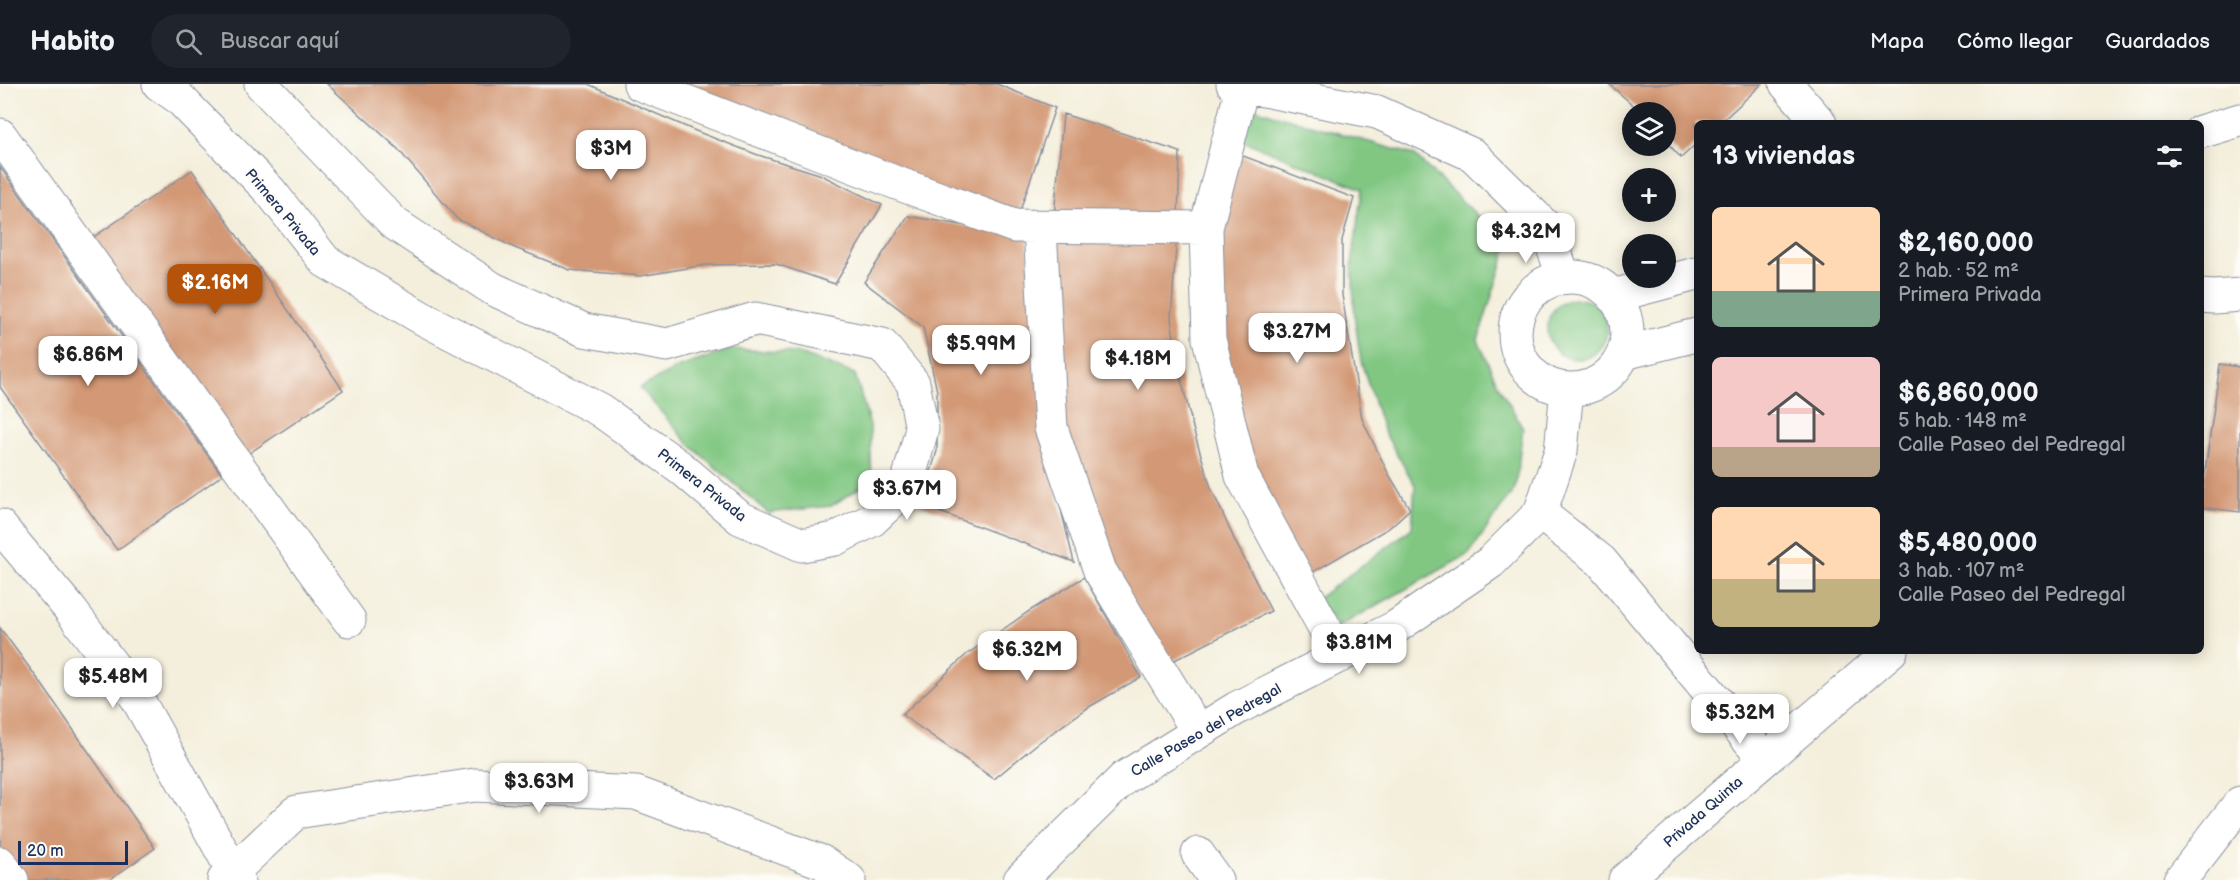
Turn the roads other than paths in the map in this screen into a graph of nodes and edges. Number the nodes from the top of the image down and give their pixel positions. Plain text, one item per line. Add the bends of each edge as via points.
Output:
1 (159, 84) edge
2 (261, 84) edge
3 (640, 84) edge
4 (1786, 84) edge
5 (1239, 85) edge
6 (1817, 120) edge
7 (2240, 120) edge
8 (2204, 131) edge
9 (0, 135) edge
10 (1040, 228) junction
11 (1206, 228) junction
12 (1694, 275) edge
13 (1564, 277) junction
14 (2240, 295) edge
15 (1613, 296) junction
16 (2204, 296) edge
17 (1694, 336) edge
18 (1624, 353) junction
19 (1567, 389) junction
20 (1540, 513) junction
21 (0, 526) edge
22 (349, 620) dead end
23 (1887, 654) edge
24 (1340, 656) junction
25 (1198, 732) junction
26 (1764, 758) junction
27 (2240, 803) edge
28 (1197, 854) dead end
29 (0, 863) edge
30 (232, 877) edge
31 (12, 880) edge
32 (849, 880) edge
33 (1020, 880) edge
34 (1216, 880) edge
35 (1625, 880) edge
36 (2180, 880) edge

1 - 2 street, Primera Privada via 179,98 270,191 325,261 422,318 600,410 680,467 740,518 801,545 835,539 872,520 906,488 922,429 913,383 882,345 755,319 667,345 584,330 493,289 395,224
3 - 10 street via 1014,226
4 - 6 street
5 - 11 street
5 - 13 street via 1377,112 1473,155 1545,226
7 - 8 street
9 - 22 street
10 - 11 street
10 - 25 street via 1051,428 1100,571
11 - 24 street via 1209,339 1242,476
12 - 15 street
13 - 15 street via 1582,278
13 - 19 street via 1542,285 1524,301 1515,323 1516,346 1527,368 1545,382
14 - 16 street
15 - 18 street via 1626,323
17 - 18 street
18 - 19 street via 1602,380 1585,388
19 - 20 street, Calle Paseo del Pedregal via 1560,451
20 - 24 street, Calle Paseo del Pedregal via 1491,562 1396,627
20 - 26 street via 1601,561
21 - 30 street via 137,698
23 - 26 street, Privada Quinta
24 - 25 street, Calle Paseo del Pedregal
25 - 33 street, Calle Paseo del Pedregal via 1124,778
26 - 35 street, Privada Quinta
27 - 36 street
28 - 34 street
29 - 31 street
30 - 32 street via 296,812 475,785 636,793 822,862

